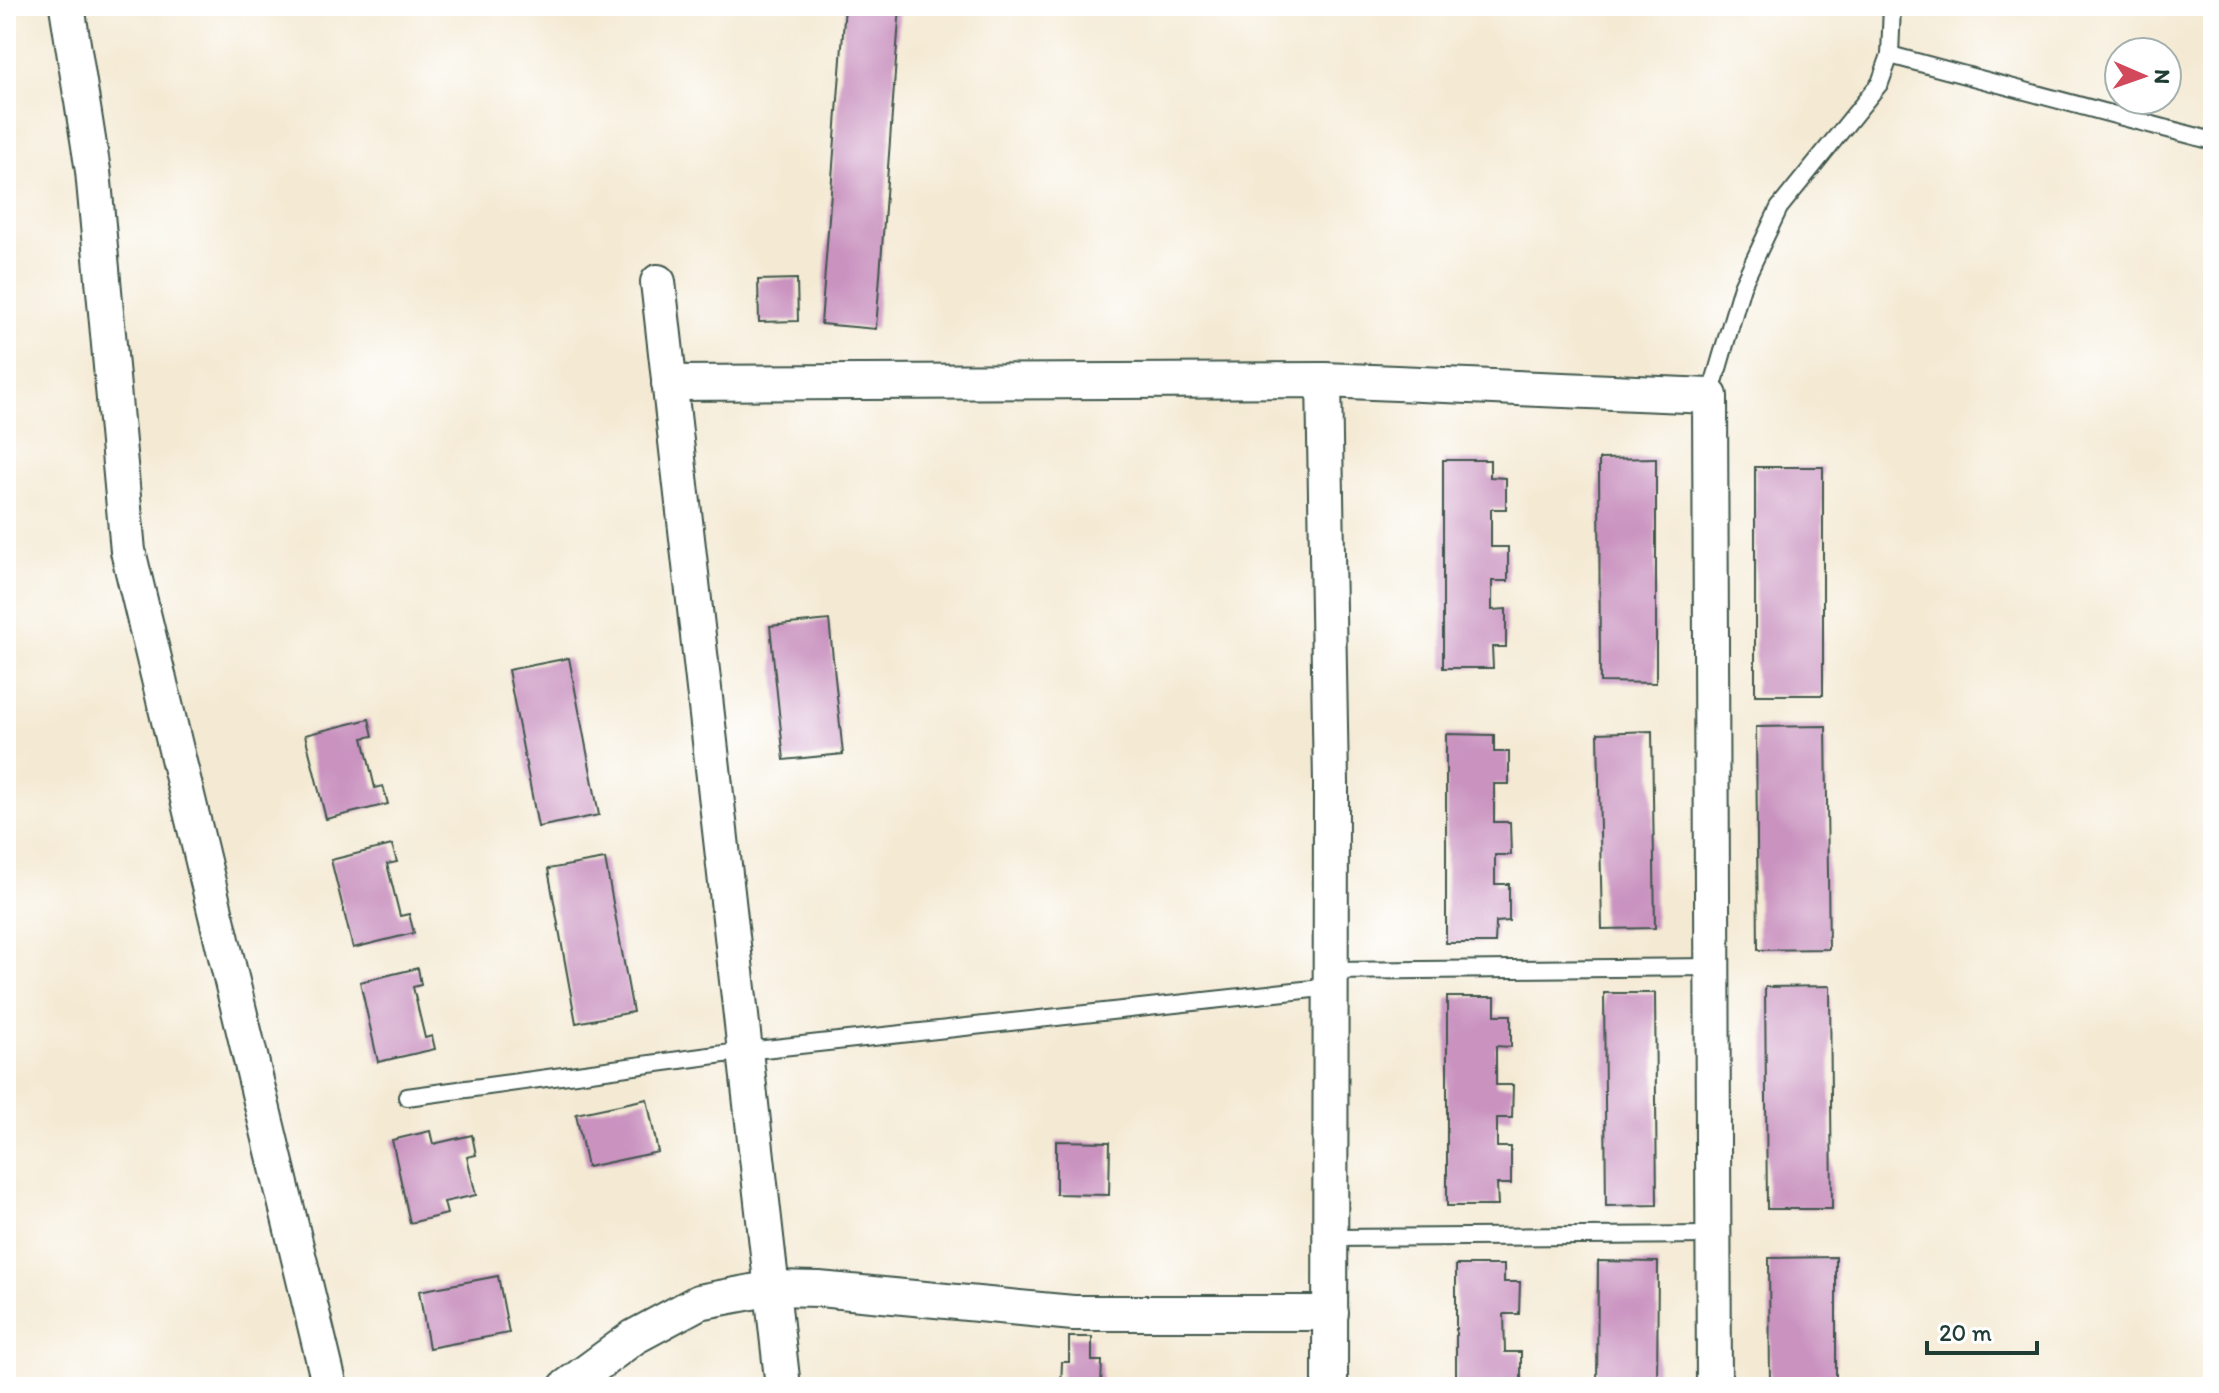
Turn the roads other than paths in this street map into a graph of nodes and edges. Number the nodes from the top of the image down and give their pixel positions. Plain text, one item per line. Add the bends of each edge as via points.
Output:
1 (67, 6) edge
2 (1892, 6) edge
3 (1890, 55) junction
4 (2213, 141) edge
5 (658, 282) dead end
6 (1324, 380) junction
7 (669, 383) junction
8 (1710, 396) junction
9 (1712, 967) junction
10 (1331, 979) junction
11 (746, 1051) junction
12 (407, 1097) dead end
13 (1712, 1235) junction
14 (1331, 1238) junction
15 (773, 1288) junction
16 (1331, 1313) junction
17 (330, 1387) edge
18 (566, 1387) edge
19 (783, 1387) edge
20 (1330, 1387) edge
21 (1714, 1387) edge

1 - 17 street via 93,171 128,551
2 - 3 lane
3 - 4 lane
3 - 8 lane via 1880,83 1779,208 1742,286
5 - 7 street
6 - 7 street
6 - 8 street
6 - 10 street
7 - 11 street
8 - 9 street
9 - 10 lane
9 - 13 street
10 - 11 lane
10 - 14 street
11 - 12 lane
11 - 15 street
13 - 14 lane
13 - 21 street
14 - 16 street
15 - 16 street via 1073,1313
15 - 18 street via 699,1302 634,1337
15 - 19 street
16 - 20 street

